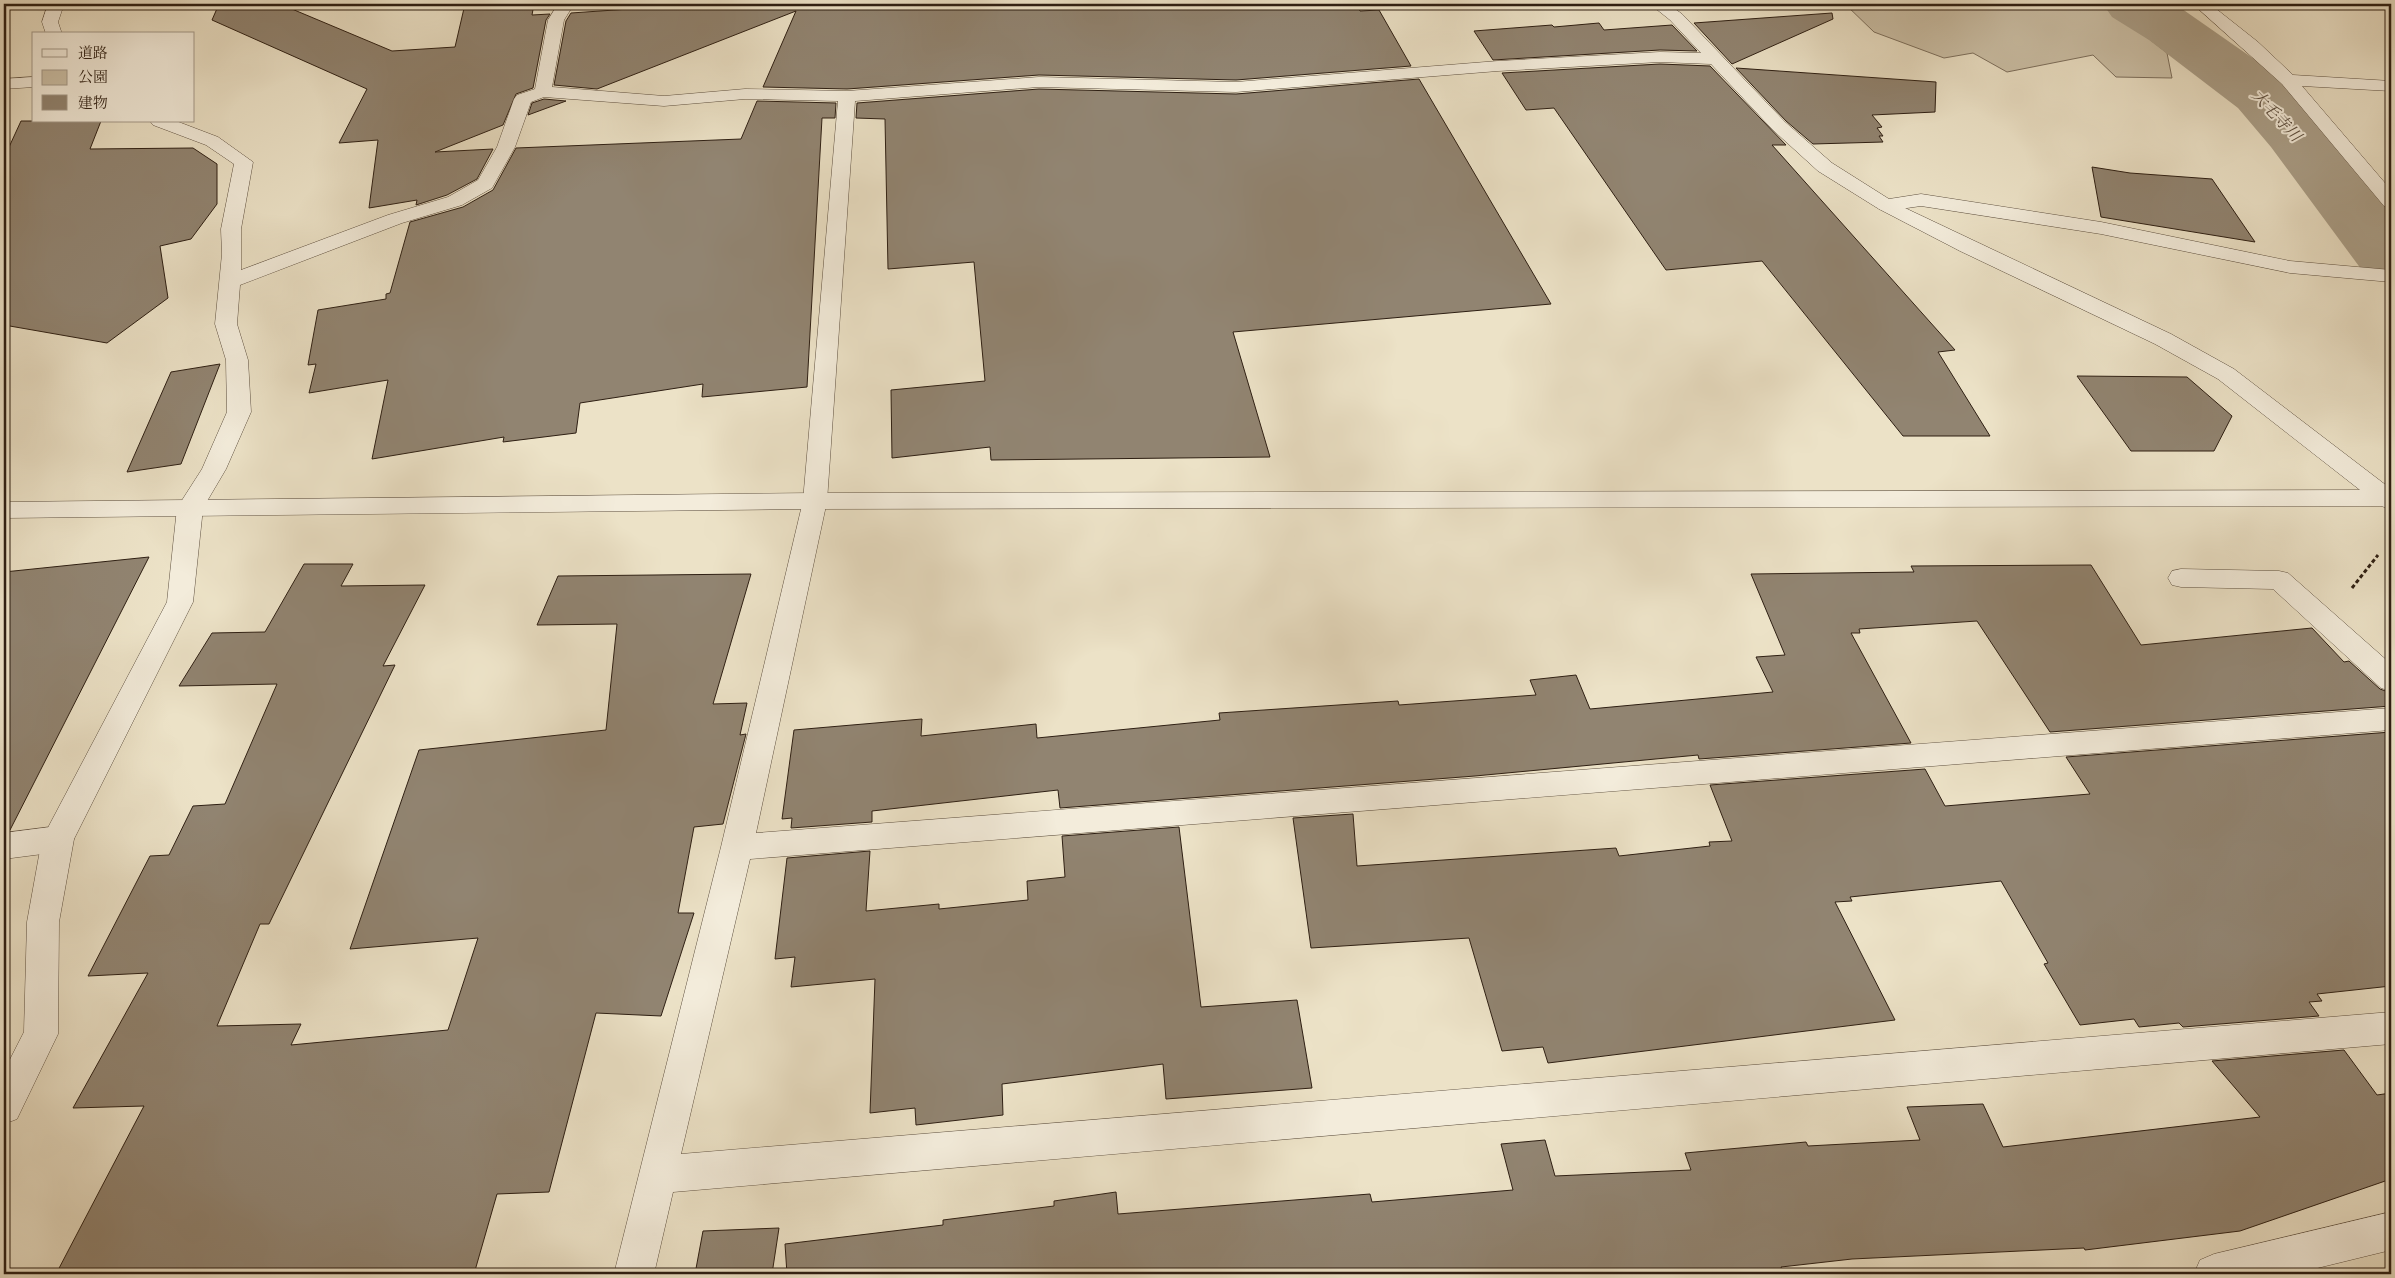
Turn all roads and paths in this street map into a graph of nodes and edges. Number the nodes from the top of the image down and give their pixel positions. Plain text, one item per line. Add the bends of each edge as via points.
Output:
1 (56, 4) edge
2 (566, 4) edge
3 (1658, 4) edge
4 (2202, 4) edge
5 (53, 32) edge
6 (1715, 59) junction
7 (2288, 80) junction
8 (32, 82) edge
9 (4, 84) edge
10 (2391, 86) edge
11 (543, 92) junction
12 (847, 96) junction
13 (162, 122) edge
14 (2391, 202) edge
15 (1886, 204) junction
16 (2391, 276) edge
17 (229, 282) junction
18 (2390, 499) edge
19 (815, 501) junction
20 (190, 508) junction
21 (4, 510) edge
22 (2378, 555) dead end
23 (2181, 578) dead end
24 (2349, 591) dead end
25 (2391, 680) edge
26 (2391, 719) edge
27 (58, 839) junction
28 (4, 846) edge
29 (737, 846) junction
30 (2391, 1028) edge
31 (4, 1107) edge
32 (658, 1174) junction
33 (2391, 1231) edge
34 (634, 1274) edge
35 (2214, 1274) edge

1 - 5 street via 50,22
2 - 11 street via 556,20
3 - 6 street via 1676,17
4 - 7 street
6 - 12 street via 1660,57 1498,66 1236,87 1039,82
6 - 15 street via 1779,126 1825,166
7 - 10 street
7 - 14 street
8 - 9 street
11 - 12 street via 664,101 746,94
11 - 17 street via 522,99 506,147 486,184 455,201 395,219
12 - 19 street
13 - 17 street via 212,142 244,162 231,229
15 - 16 street via 1921,200 2101,228 2290,267
15 - 18 street via 1966,247 2163,339 2226,374
17 - 20 street via 226,324 237,360 240,412 214,469
18 - 19 street
19 - 20 street
19 - 29 street
20 - 21 street
20 - 27 street via 180,602
22 - 24 path
23 - 25 street via 2279,580
26 - 29 street
27 - 28 street
27 - 31 street via 43,922 41,1034
29 - 32 street
30 - 32 street
32 - 34 street
33 - 35 street

